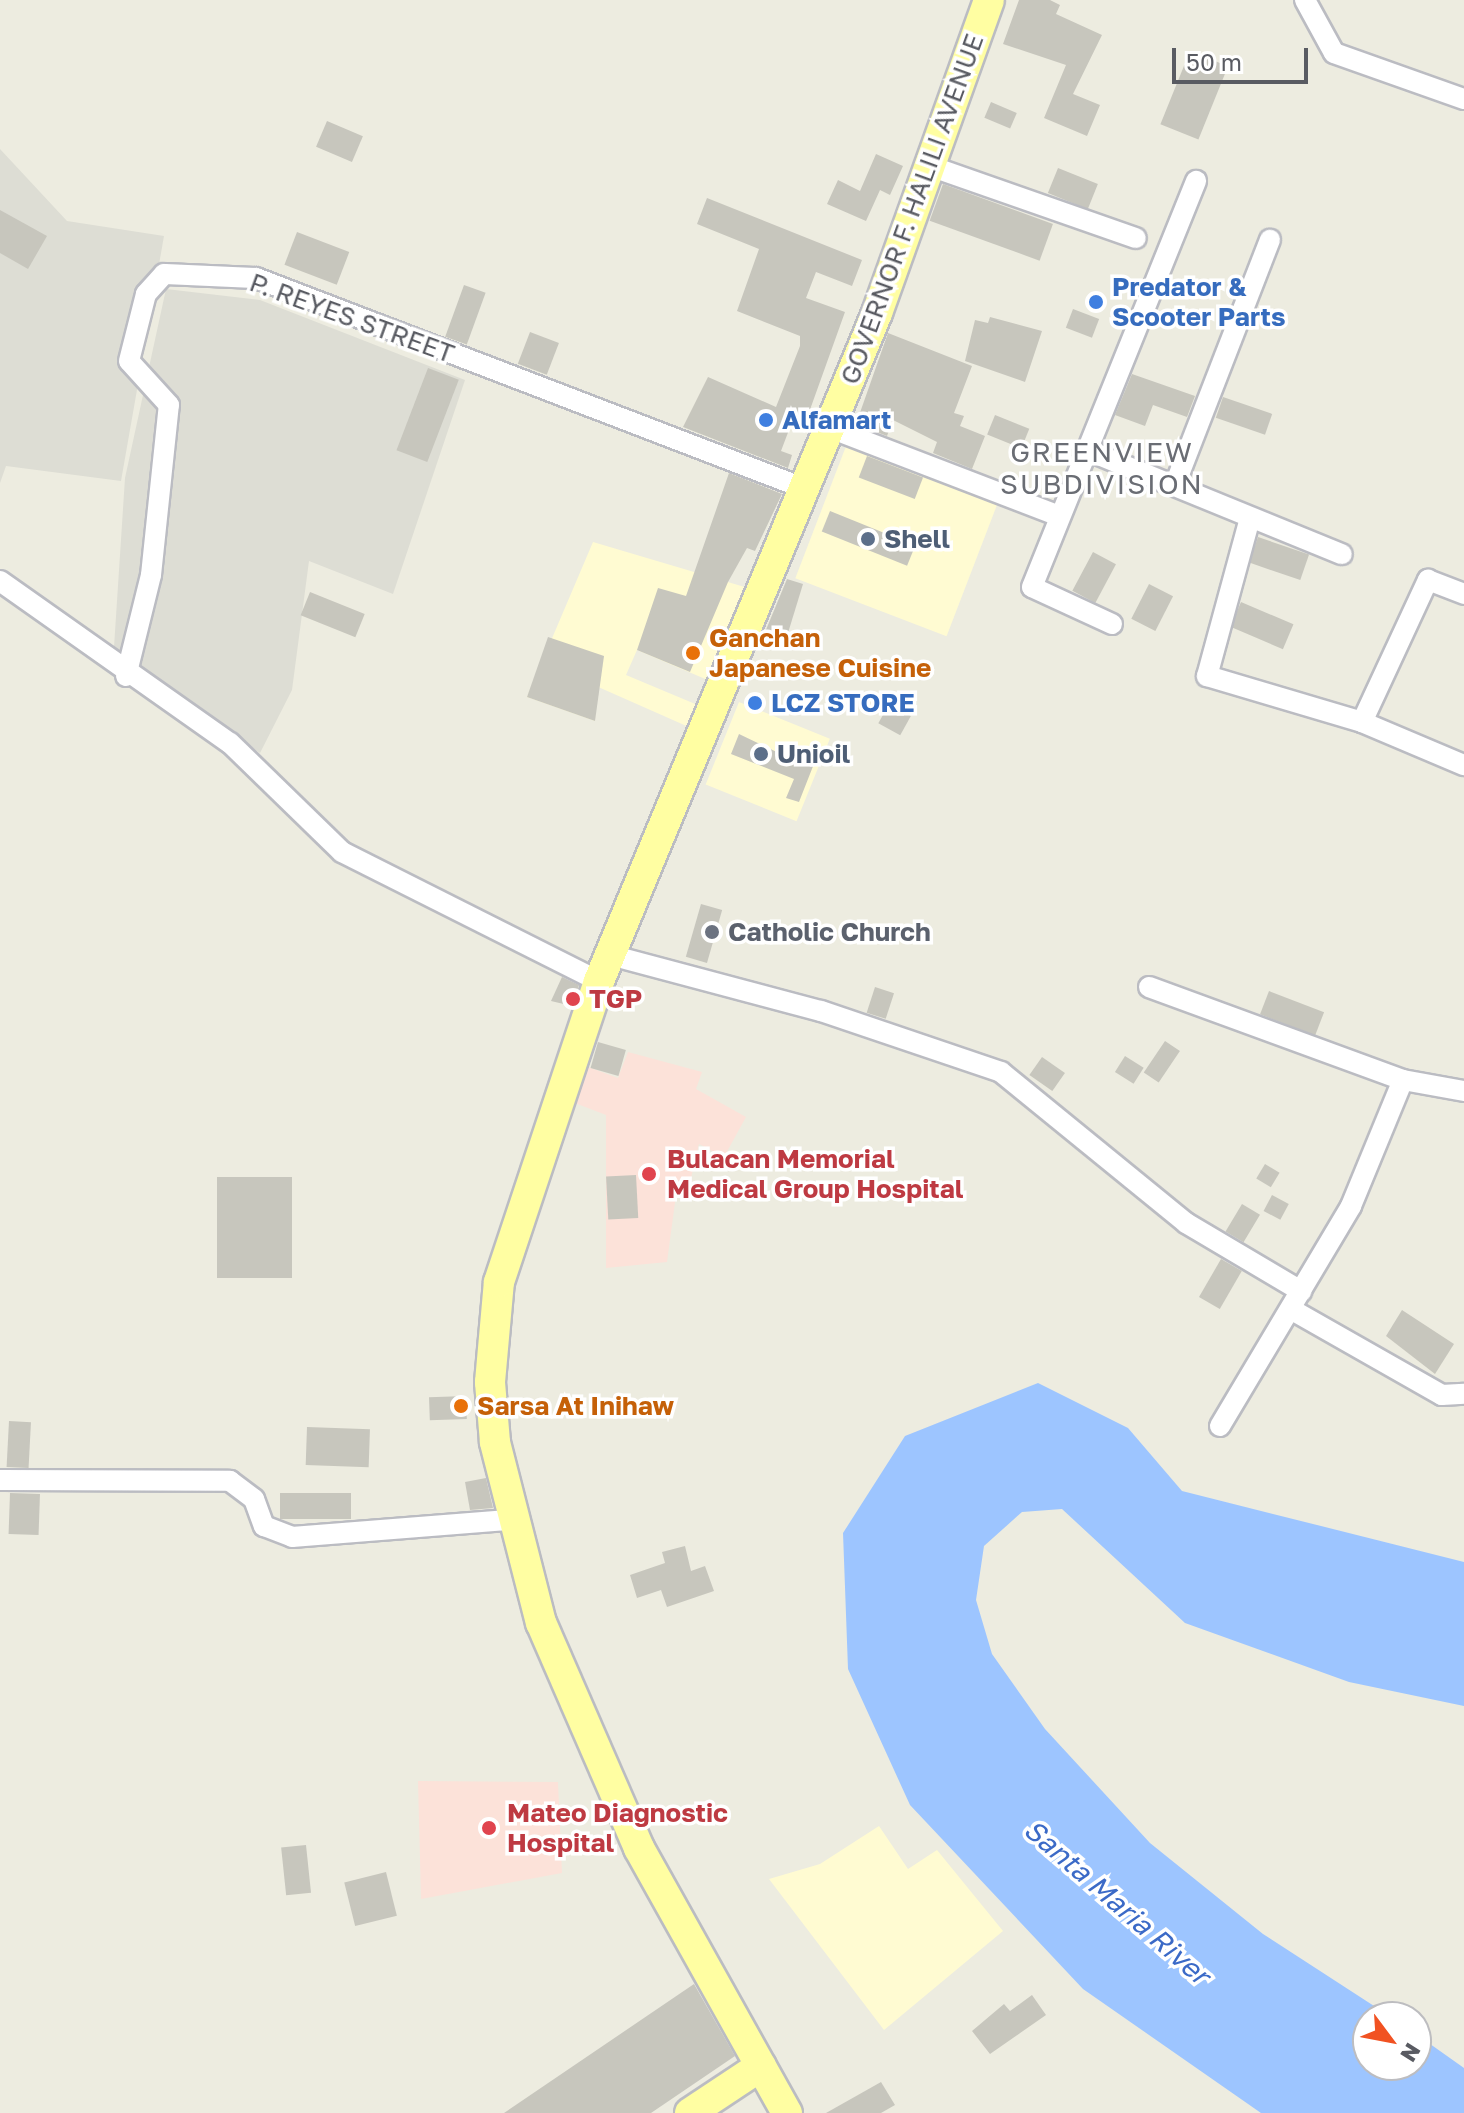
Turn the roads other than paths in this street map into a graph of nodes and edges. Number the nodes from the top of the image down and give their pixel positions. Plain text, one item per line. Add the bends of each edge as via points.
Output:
1 (989, 0) edge
2 (1305, 0) edge
3 (1464, 99) edge
4 (930, 166) junction
5 (1196, 181) dead end
6 (1136, 238) dead end
7 (1270, 240) dead end
8 (830, 428) junction
9 (1089, 451) junction
10 (1176, 482) junction
11 (806, 489) junction
12 (1059, 516) junction
13 (1250, 518) junction
14 (1342, 554) dead end
15 (0, 581) edge
16 (1464, 594) edge
17 (1112, 624) dead end
18 (126, 676) junction
19 (1362, 722) junction
20 (1464, 765) edge
21 (604, 968) junction
22 (1149, 987) dead end
23 (1403, 1080) junction
24 (1464, 1091) edge
25 (1301, 1291) junction
26 (1294, 1311) junction
27 (1464, 1394) edge
28 (1220, 1426) dead end
29 (0, 1480) edge
30 (510, 1520) junction
31 (761, 2066) junction
32 (690, 2113) edge
33 (787, 2113) edge

1 - 4 main road, GOVERNOR F. HALILI AVENUE
2 - 3 street via 1334,53
4 - 6 street
4 - 8 main road, GOVERNOR F. HALILI AVENUE
5 - 9 street
7 - 10 street
8 - 11 main road, GOVERNOR F. HALILI AVENUE
8 - 12 street
9 - 10 street
9 - 12 street
10 - 13 street
11 - 18 street, P. REYES STREET via 256,278 164,274 146,294 129,361 169,405 151,575
11 - 21 main road, GOVERNOR F. HALILI AVENUE
12 - 17 street via 1032,587
13 - 14 street
13 - 19 street via 1207,676
15 - 18 street via 66,622
16 - 19 street via 1428,580
18 - 21 street via 230,743 342,852
19 - 20 street
21 - 25 street via 821,1011 1001,1072 1186,1223
21 - 30 main road, GOVERNOR F. HALILI AVENUE via 499,1282 490,1382
22 - 23 street
23 - 24 street
23 - 25 street via 1351,1206
25 - 26 street
26 - 27 street via 1442,1395
26 - 28 street
29 - 30 street via 230,1481 254,1499 264,1526 292,1537
30 - 31 main road, GOVERNOR F. HALILI AVENUE via 541,1623 633,1834
31 - 32 main road
31 - 33 main road, GOVERNOR F. HALILI AVENUE

